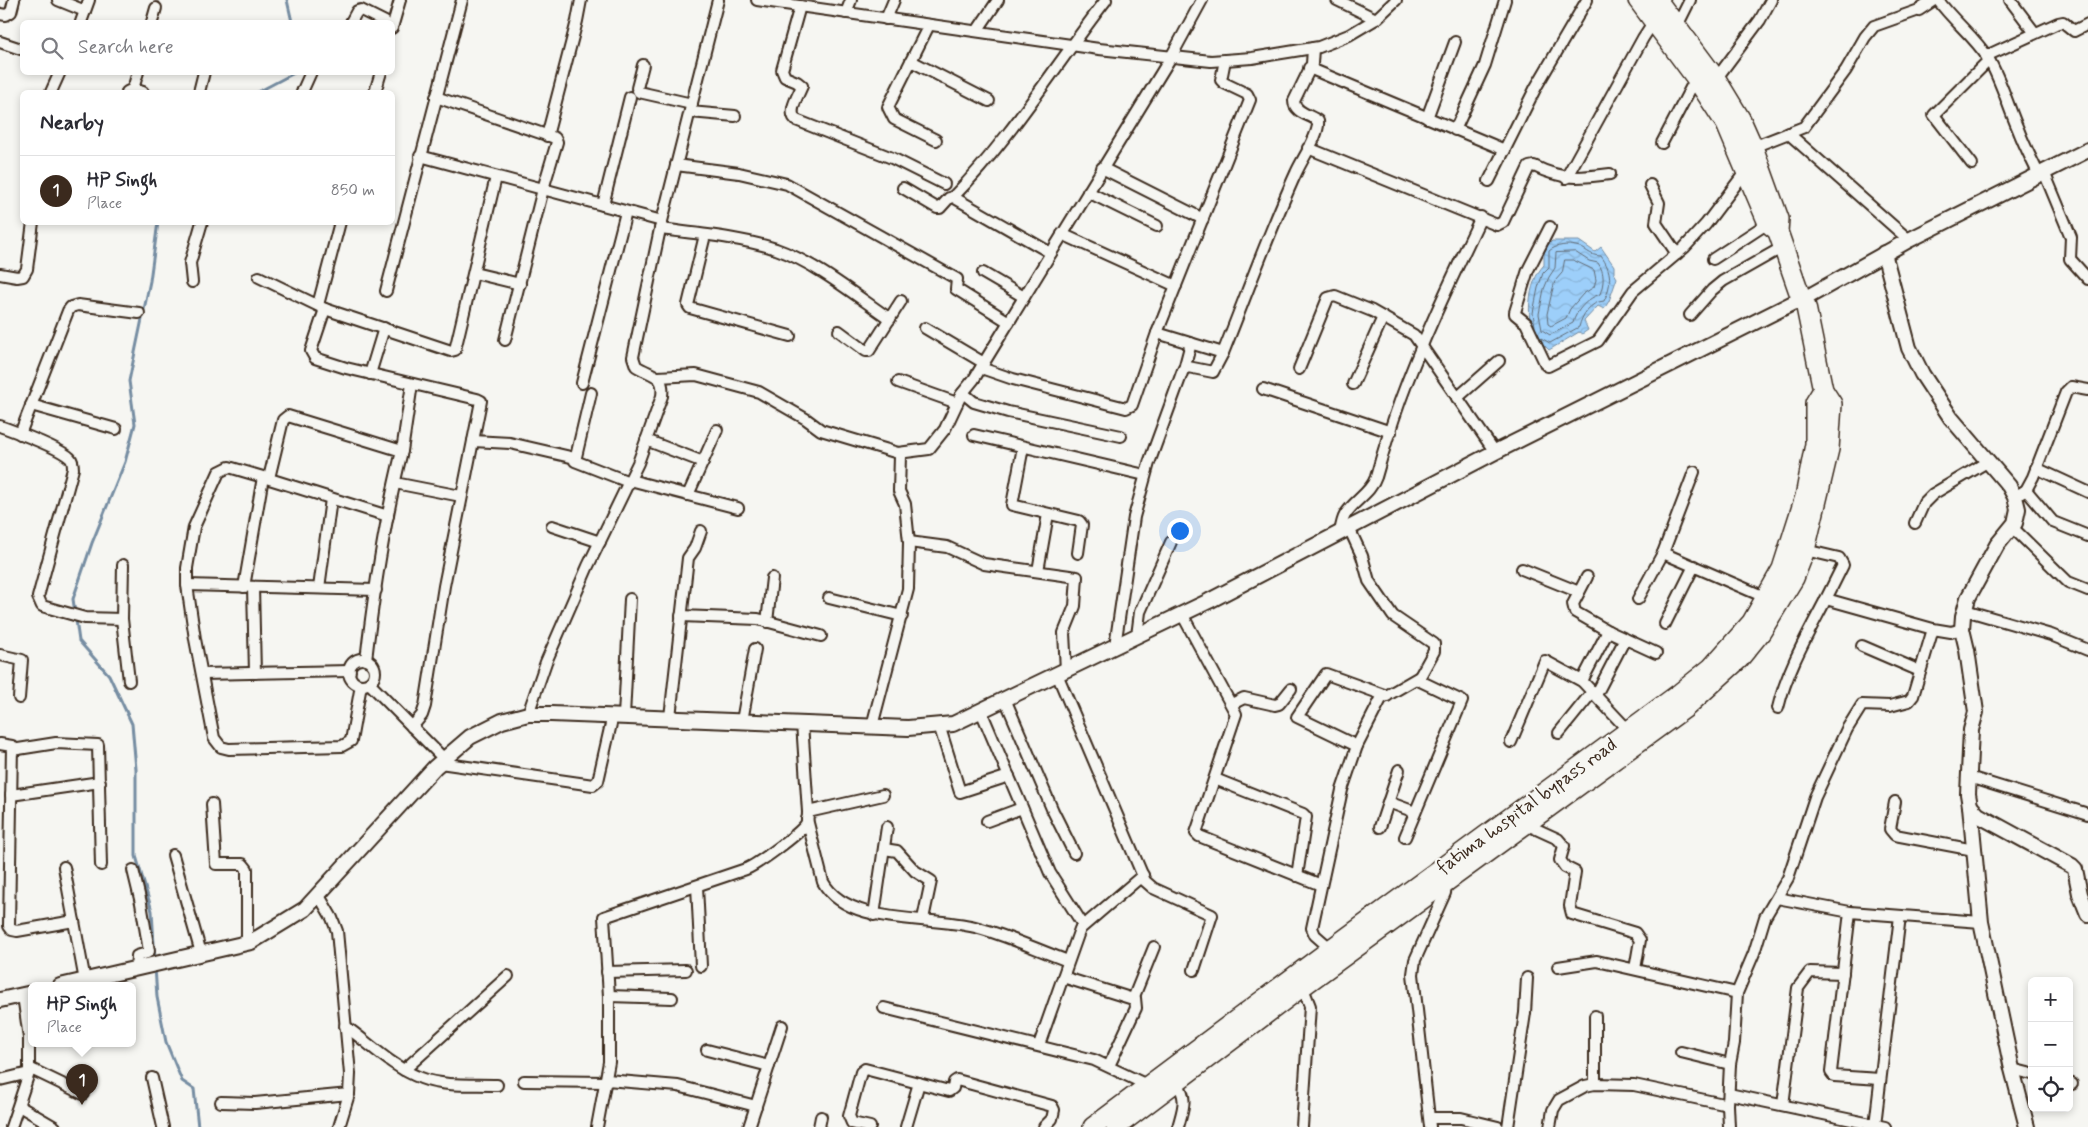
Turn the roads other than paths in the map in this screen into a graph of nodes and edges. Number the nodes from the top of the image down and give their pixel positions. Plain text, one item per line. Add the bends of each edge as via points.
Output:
1 (14, 0) edge
2 (58, 0) edge
3 (89, 0) edge
4 (400, 0) edge
5 (462, 0) edge
6 (581, 0) edge
7 (718, 0) edge
8 (757, 0) edge
9 (851, 0) edge
10 (894, 0) edge
11 (998, 0) edge
12 (1106, 0) edge
13 (1202, 0) edge
14 (1337, 0) edge
15 (1396, 0) edge
16 (1505, 0) edge
17 (1587, 0) edge
18 (1638, 0) edge
19 (1657, 0) edge
20 (1690, 0) edge
21 (1771, 0) edge
22 (1934, 0) edge
23 (1938, 0) edge
24 (2010, 0) edge
25 (800, 6) junction
26 (156, 8) dead end
27 (85, 11) junction
28 (846, 13) junction
29 (0, 14) edge
30 (886, 19) junction
31 (1376, 19) junction
32 (82, 20) edge
33 (153, 20) edge
34 (352, 20) edge
35 (382, 20) edge
36 (395, 20) edge
37 (1654, 21) junction
38 (2088, 24) edge
39 (929, 25) junction
40 (1677, 26) junction
41 (977, 31) junction
42 (2035, 33) junction
43 (0, 42) edge
44 (1455, 42) dead end
45 (1071, 45) junction
46 (1313, 48) junction
47 (20, 49) edge
48 (1171, 57) junction
49 (1988, 58) junction
50 (1225, 60) junction
51 (911, 61) junction
52 (643, 65) dead end
53 (1309, 68) junction
54 (59, 75) edge
55 (137, 75) edge
56 (203, 75) edge
57 (310, 75) edge
58 (380, 75) edge
59 (1696, 78) junction
60 (1716, 79) junction
61 (52, 90) edge
62 (130, 90) edge
63 (200, 90) edge
64 (303, 90) edge
65 (376, 90) edge
66 (436, 97) junction
67 (630, 98) dead end
68 (989, 102) dead end
69 (691, 108) junction
70 (735, 116) dead end
71 (1427, 118) junction
72 (1455, 130) junction
73 (1788, 133) junction
74 (547, 136) junction
75 (936, 140) dead end
76 (1662, 143) dead end
77 (1753, 147) junction
78 (1308, 148) junction
79 (1505, 150) junction
80 (2088, 150) edge
81 (420, 156) junction
82 (1972, 164) dead end
83 (676, 165) junction
84 (1102, 168) junction
85 (1746, 171) junction
86 (1610, 174) dead end
87 (2041, 174) junction
88 (496, 177) junction
89 (1566, 178) junction
90 (1490, 181) dead end
91 (944, 184) dead end
92 (1650, 185) dead end
93 (903, 188) dead end
94 (543, 189) junction
95 (1088, 192) junction
96 (952, 197) junction
97 (603, 205) junction
98 (626, 212) junction
99 (1481, 217) junction
100 (1203, 219) junction
101 (33, 225) edge
102 (201, 225) edge
103 (340, 225) edge
104 (661, 225) junction
105 (1157, 226) dead end
106 (1550, 227) dead end
107 (1062, 234) junction
108 (1776, 234) junction
109 (706, 235) junction
110 (1909, 240) junction
111 (1051, 252) junction
112 (1884, 253) junction
113 (1677, 254) junction
114 (1713, 260) dead end
115 (474, 273) junction
116 (983, 273) dead end
117 (0, 274) edge
118 (259, 277) dead end
119 (2088, 279) edge
120 (192, 282) dead end
121 (520, 284) junction
122 (1176, 286) junction
123 (386, 291) dead end
124 (1024, 297) junction
125 (1803, 299) junction
126 (901, 301) dead end
127 (321, 307) junction
128 (139, 313) dead end
129 (1690, 315) dead end
130 (1383, 317) junction
131 (890, 319) junction
132 (1009, 322) junction
133 (384, 328) junction
134 (925, 328) dead end
135 (839, 330) dead end
136 (1157, 333) junction
137 (790, 336) dead end
138 (506, 340) dead end
139 (1191, 343) junction
140 (1422, 347) junction
141 (1223, 353) junction
142 (1499, 361) dead end
143 (982, 366) junction
144 (1184, 369) junction
145 (1299, 369) dead end
146 (370, 374) junction
147 (658, 377) junction
148 (898, 382) dead end
149 (582, 383) dead end
150 (412, 384) junction
151 (1353, 384) dead end
152 (1262, 389) dead end
153 (1823, 390) junction
154 (2088, 390) edge
155 (591, 393) dead end
156 (963, 393) junction
157 (1457, 398) junction
158 (957, 403) junction
159 (32, 405) junction
160 (0, 426) edge
161 (116, 429) dead end
162 (717, 430) dead end
163 (1391, 432) junction
164 (20, 434) junction
165 (974, 435) dead end
166 (1121, 436) dead end
167 (646, 440) junction
168 (473, 441) junction
169 (1023, 446) junction
170 (402, 451) junction
171 (1495, 452) junction
172 (898, 453) junction
173 (575, 458) junction
174 (703, 462) junction
175 (1982, 465) junction
176 (2036, 468) junction
177 (1694, 472) dead end
178 (1145, 475) junction
179 (266, 478) junction
180 (629, 481) junction
181 (395, 483) junction
182 (2088, 492) edge
183 (2020, 493) junction
184 (461, 496) junction
185 (688, 496) junction
186 (332, 498) junction
187 (738, 508) dead end
188 (1048, 514) junction
189 (388, 516) junction
190 (1915, 523) dead end
191 (552, 526) dead end
192 (2012, 527) junction
193 (701, 530) dead end
194 (1344, 531) junction
195 (2088, 536) edge
196 (600, 542) junction
197 (909, 542) junction
198 (1171, 542) dead end
199 (1805, 550) junction
200 (1078, 553) dead end
201 (1663, 553) junction
202 (123, 565) dead end
203 (1694, 566) junction
204 (1522, 569) dead end
205 (1038, 571) junction
206 (1587, 577) dead end
207 (772, 578) dead end
208 (187, 585) junction
209 (248, 587) junction
210 (319, 588) junction
211 (376, 590) junction
212 (2088, 590) edge
213 (1579, 592) junction
214 (829, 598) dead end
215 (1767, 598) junction
216 (630, 599) dead end
217 (1638, 599) dead end
218 (1826, 599) junction
219 (1965, 610) junction
220 (1182, 614) junction
221 (681, 616) junction
222 (902, 616) junction
223 (122, 619) junction
224 (767, 622) junction
225 (1665, 624) dead end
226 (1933, 629) junction
227 (1962, 629) junction
228 (1608, 631) junction
229 (821, 636) dead end
230 (1137, 636) junction
231 (1625, 639) junction
232 (1115, 646) junction
233 (1862, 646) dead end
234 (755, 649) dead end
235 (1737, 650) junction
236 (2088, 650) edge
237 (1656, 653) dead end
238 (0, 655) edge
239 (366, 660) junction
240 (350, 672) junction
241 (1061, 672) junction
242 (1920, 672) junction
243 (254, 673) junction
244 (203, 674) junction
245 (1419, 677) junction
246 (129, 681) dead end
247 (1582, 681) junction
248 (365, 684) junction
249 (1291, 689) dead end
250 (1595, 693) junction
251 (1386, 696) junction
252 (19, 698) dead end
253 (1005, 699) junction
254 (1232, 704) junction
255 (1778, 708) dead end
256 (981, 710) junction
257 (528, 714) junction
258 (618, 715) junction
259 (670, 717) junction
260 (742, 720) junction
261 (802, 723) junction
262 (939, 725) junction
263 (872, 726) junction
264 (412, 727) junction
265 (1628, 730) junction
266 (1559, 733) dead end
267 (1511, 742) dead end
268 (0, 744) edge
269 (1356, 746) junction
270 (12, 750) junction
271 (442, 761) junction
272 (1399, 770) dead end
273 (1008, 776) junction
274 (1969, 778) junction
275 (1215, 779) junction
276 (100, 782) junction
277 (11, 795) junction
278 (883, 795) dead end
279 (1388, 802) junction
280 (1895, 802) dead end
281 (212, 804) dead end
282 (1970, 806) junction
283 (1022, 808) junction
284 (1415, 812) junction
285 (2088, 814) edge
286 (808, 816) junction
287 (987, 821) dead end
288 (1518, 821) junction
289 (887, 827) dead end
290 (1380, 827) dead end
291 (1405, 837) dead end
292 (884, 849) junction
293 (1974, 850) junction
294 (1074, 853) dead end
295 (173, 854) dead end
296 (101, 866) dead end
297 (64, 867) dead end
298 (132, 870) dead end
299 (1142, 875) junction
300 (1297, 876) junction
301 (1446, 882) junction
302 (1321, 885) junction
303 (697, 886) junction
304 (318, 894) junction
305 (1777, 898) junction
306 (1850, 912) junction
307 (2088, 914) edge
308 (874, 915) junction
309 (1900, 916) junction
310 (923, 919) junction
311 (74, 921) junction
312 (1981, 922) junction
313 (1083, 925) junction
314 (248, 943) junction
315 (1154, 947) dead end
316 (1330, 949) junction
317 (195, 955) junction
318 (1068, 961) junction
319 (701, 966) dead end
320 (1558, 967) dead end
321 (138, 968) junction
322 (1636, 969) junction
323 (686, 970) dead end
324 (1194, 970) dead end
325 (607, 972) junction
326 (1843, 973) junction
327 (508, 976) dead end
328 (1063, 977) junction
329 (1527, 978) dead end
330 (85, 981) junction
331 (1299, 981) junction
332 (80, 982) edge
333 (1737, 993) junction
334 (28, 994) edge
335 (609, 996) junction
336 (672, 998) dead end
337 (1135, 998) junction
338 (0, 1000) edge
339 (884, 1008) dead end
340 (1595, 1016) dead end
341 (346, 1026) junction
342 (782, 1026) dead end
343 (1039, 1045) junction
344 (29, 1047) edge
345 (707, 1050) dead end
346 (1681, 1052) dead end
347 (1197, 1057) junction
348 (1730, 1064) junction
349 (769, 1066) junction
350 (1110, 1066) junction
351 (2012, 1069) junction
352 (29, 1070) junction
353 (404, 1070) junction
354 (2028, 1073) edge
355 (152, 1078) dead end
356 (1880, 1079) junction
357 (0, 1080) edge
358 (524, 1081) dead end
359 (607, 1081) junction
360 (1177, 1082) junction
361 (919, 1083) junction
362 (1595, 1084) junction
363 (497, 1085) dead end
364 (1147, 1085) junction
365 (83, 1094) dead end
366 (349, 1094) junction
367 (1729, 1094) junction
368 (221, 1102) dead end
369 (1728, 1105) junction
370 (1783, 1105) junction
371 (19, 1106) junction
372 (756, 1106) junction
373 (1430, 1123) edge
374 (1882, 1126) edge
375 (11, 1127) edge
376 (55, 1127) edge
377 (163, 1127) edge
378 (339, 1127) edge
379 (597, 1127) edge
380 (748, 1127) edge
381 (870, 1127) edge
382 (906, 1127) edge
383 (1044, 1127) edge
384 (1093, 1127) edge
385 (1116, 1127) edge
386 (1178, 1127) edge
387 (1302, 1127) edge
388 (1498, 1127) edge
389 (1508, 1127) edge
390 (1550, 1127) edge
391 (1729, 1127) edge
392 (2027, 1127) edge

1 - 29 street via 11,12
2 - 27 street
3 - 27 street
4 - 36 street
5 - 66 street
6 - 74 street
7 - 69 street
8 - 25 street
9 - 28 street
10 - 30 street
11 - 41 street
12 - 45 street
13 - 48 street
14 - 31 street
15 - 31 street
16 - 72 street via 1485,65
17 - 79 street via 1536,87
18 - 37 highway, fatima hospital bypass road
19 - 40 highway, fatima hospital bypass road
20 - 40 street
21 - 60 street
22 - 73 street via 1919,10 1881,22 1870,30 1808,124
23 - 49 street
24 - 42 street
25 - 28 street
25 - 91 street via 782,70 785,77 802,86 792,117 892,158
26 - 33 street
27 - 32 street
28 - 30 street
30 - 39 street
31 - 46 street via 1349,35
34 - 35 street via 361,10
37 - 59 highway, fatima hospital bypass road
37 - 89 street
38 - 42 street via 2074,31 2063,22
39 - 41 street
39 - 51 street
40 - 60 highway, fatima hospital bypass road
41 - 45 street
42 - 49 street
43 - 47 street
44 - 71 street
45 - 48 street
45 - 96 street via 1016,123
46 - 50 street
46 - 53 street
48 - 50 street
48 - 84 street
49 - 82 street via 1934,115
49 - 87 street via 2018,130
50 - 100 street via 1221,80 1247,94 1250,100
51 - 68 street
51 - 75 street via 888,107 890,114
52 - 69 street via 637,88 639,92
53 - 71 street
53 - 78 street via 1294,101 1296,108 1318,121 1319,128
54 - 61 street
55 - 62 street
56 - 63 street
57 - 64 street
58 - 65 street
59 - 76 street
59 - 85 highway, fatima hospital bypass road via 1726,124
60 - 77 highway, fatima hospital bypass road
66 - 74 street
66 - 81 street
67 - 97 street
69 - 70 street
69 - 83 street
71 - 72 street
72 - 79 street
73 - 77 street
73 - 110 street
74 - 94 street via 558,142
77 - 108 highway, fatima hospital bypass road via 1779,219
78 - 99 street
78 - 141 street via 1269,234
79 - 90 street
80 - 87 main road
81 - 88 street
81 - 123 street
83 - 104 street
83 - 132 street via 788,184 957,279 956,289
84 - 95 street
84 - 100 street
85 - 108 highway, fatima hospital bypass road
85 - 113 street via 1706,224
86 - 89 street
87 - 110 main road
87 - 119 street via 2070,237 2070,260
88 - 94 street
88 - 115 street
89 - 99 street via 1529,167 1503,222 1497,224
92 - 113 street via 1659,203 1658,227
93 - 96 street via 937,208
94 - 97 street
94 - 121 street
95 - 105 street
95 - 107 street
96 - 111 street
97 - 98 street
98 - 104 street
98 - 149 street
99 - 140 street
100 - 122 street
101 - 117 street via 25,274 17,278
102 - 120 street via 190,263
103 - 127 street
104 - 109 street
104 - 147 street via 633,357 636,366
106 - 113 street via 1528,270 1515,312 1526,323 1548,366 1598,340 1633,291
107 - 111 street
107 - 122 street
108 - 114 street
108 - 125 highway, fatima hospital bypass road
108 - 129 street via 1712,290
109 - 131 street via 746,241 793,256
109 - 137 street via 688,306
110 - 112 main road
111 - 124 street
112 - 125 main road
112 - 175 main road via 1909,348 1922,374
115 - 121 street
115 - 133 street via 455,350
116 - 124 street
118 - 127 street
121 - 138 street
122 - 136 street
124 - 132 street
125 - 153 highway, fatima hospital bypass road
125 - 171 main road
126 - 131 street
127 - 133 street
127 - 146 street via 312,354 323,362
128 - 159 street via 78,305 71,307
130 - 140 street via 1414,335
130 - 145 street via 1335,296 1328,298
130 - 151 street
131 - 135 street via 866,352
132 - 143 street
133 - 146 street
134 - 143 street
136 - 139 street
136 - 143 street via 1135,400 1126,408 1013,379
139 - 141 street
139 - 144 street
140 - 157 street
140 - 163 street via 1399,402
141 - 144 street via 1213,372
142 - 157 street
143 - 156 street
144 - 178 street
146 - 150 street
147 - 167 street via 663,386 662,396
147 - 172 street via 696,375 760,392 821,430
148 - 158 street
150 - 168 street via 481,401
150 - 170 street
152 - 163 street
153 - 199 highway, fatima hospital bypass road via 1832,404 1829,449
153 - 215 highway, fatima hospital bypass road via 1815,403 1815,444 1805,497 1786,561
154 - 176 street via 2071,387 2066,392
155 - 173 street
156 - 158 street
156 - 166 street via 974,402 1000,410
157 - 171 street
158 - 172 street via 945,429 929,450
159 - 161 street
159 - 164 street
160 - 164 street
162 - 174 street
163 - 194 street via 1370,488 1346,514
164 - 223 street via 69,456 73,461 38,597 42,606 85,618
165 - 169 street
167 - 174 street
167 - 180 street
168 - 173 street via 510,443
168 - 184 street
169 - 178 street
169 - 188 street via 1012,505
170 - 179 street via 288,416 283,420
170 - 181 street
171 - 194 main road
172 - 197 street via 899,493 905,504
173 - 180 street via 578,464
174 - 185 street
175 - 183 main road
175 - 190 street via 1927,500
176 - 182 street
176 - 183 street
177 - 201 street
178 - 232 street via 1128,543
179 - 186 street
179 - 208 street via 228,467 219,472 194,527
179 - 209 street
180 - 185 street
180 - 196 street
181 - 184 street
181 - 189 street
183 - 192 main road
183 - 195 street via 2053,522
184 - 264 street via 425,706
185 - 187 street
186 - 189 street
186 - 210 street
188 - 200 street via 1081,522
188 - 205 street
189 - 211 street
191 - 196 street
192 - 212 street via 2068,582
192 - 219 main road via 1968,598
193 - 221 street via 688,558
194 - 220 main road
194 - 245 street via 1362,556 1370,581 1393,616 1434,644 1434,651
196 - 257 street via 546,662
197 - 205 street via 947,547 984,564
197 - 222 street via 908,589
198 - 230 street via 1140,612
199 - 218 street via 1842,561
199 - 235 highway, fatima hospital bypass road via 1794,578 1761,632
201 - 203 street
201 - 217 street
202 - 223 street
203 - 215 street
203 - 225 street
204 - 213 street
205 - 241 street via 1075,576 1078,580 1074,610 1064,633
206 - 213 street
207 - 224 street
208 - 209 street
208 - 244 street
209 - 210 street
209 - 243 street
210 - 211 street
211 - 239 street
213 - 228 street via 1573,604 1575,612
214 - 222 street
215 - 235 highway, fatima hospital bypass road
216 - 258 street
218 - 226 street
218 - 255 street via 1798,652
219 - 227 main road
219 - 236 street via 2051,635
220 - 230 main road
220 - 254 street
221 - 224 street via 748,618
221 - 259 street
222 - 263 street
223 - 246 street
224 - 229 street
226 - 227 street via 1951,632
226 - 242 street
227 - 274 main road via 1976,712 1971,730
228 - 231 street
228 - 247 street
230 - 232 main road
231 - 237 street
231 - 250 street
232 - 241 main road
233 - 242 street
234 - 260 street
235 - 265 highway, fatima hospital bypass road
235 - 288 highway, fatima hospital bypass road via 1685,708
238 - 252 street via 22,660
239 - 240 street via 357,661
239 - 248 street via 373,665 375,673
240 - 243 street
240 - 248 street via 351,679
241 - 253 main road
241 - 299 street
242 - 305 street via 1909,701 1890,706 1864,704 1859,708 1815,797 1788,878
243 - 244 street
244 - 248 street via 214,738 221,747 229,749 348,744
245 - 251 street
245 - 284 street via 1420,682 1460,699 1462,704
247 - 250 street
247 - 267 street via 1548,662 1543,663
248 - 264 street
249 - 254 street via 1279,704 1244,698
250 - 265 street
250 - 266 street
251 - 269 street via 1381,699
251 - 269 street via 1326,674 1297,717
253 - 256 main road
253 - 294 street
254 - 275 street via 1235,719
256 - 262 main road via 953,724
256 - 273 street
257 - 258 main road
257 - 271 main road via 502,721 470,737
258 - 259 main road
258 - 271 street via 598,781 592,785
259 - 260 main road
260 - 261 main road
261 - 263 main road
261 - 286 street
262 - 263 main road via 908,728
262 - 273 street via 960,792
264 - 271 street
265 - 288 highway, fatima hospital bypass road
268 - 270 street via 12,746
269 - 302 street via 1342,790
270 - 276 street via 56,742 96,744 100,748
270 - 277 street
271 - 304 main road
272 - 279 street
273 - 283 street
274 - 282 main road
274 - 285 street
275 - 300 street via 1306,817
275 - 300 street via 1196,834
276 - 277 street
276 - 296 street
277 - 311 street via 9,926 17,931
278 - 286 street
279 - 284 street
279 - 290 street
280 - 293 street via 1890,829 1894,835
281 - 314 street via 216,864 243,864 247,869
282 - 293 main road
282 - 307 main road via 1978,815 2072,866
283 - 287 street
283 - 313 street via 1053,879
284 - 291 street
286 - 303 street via 802,828 753,866
286 - 308 street via 820,874 827,888 838,899
288 - 301 highway, fatima hospital bypass road
288 - 316 highway, fatima hospital bypass road
288 - 322 street via 1558,839 1564,846 1560,860 1575,872 1570,906 1572,914 1639,936
289 - 292 street
292 - 308 street
292 - 310 street via 897,851 915,871 930,881
293 - 312 main road
295 - 317 street
297 - 311 street
298 - 321 street via 148,950 146,954 137,956
299 - 313 street
299 - 324 street via 1153,888 1212,915
300 - 302 street
301 - 331 highway, fatima hospital bypass road
301 - 373 street via 1445,893 1415,960 1413,974
302 - 316 street via 1312,928
303 - 319 street
303 - 325 street via 604,917
304 - 314 main road via 305,909
304 - 341 street via 337,931
305 - 306 street
305 - 333 street via 1764,917 1754,953
306 - 309 street
306 - 326 street
308 - 310 street
309 - 312 street
309 - 356 street
310 - 318 street via 978,928
311 - 330 street
312 - 351 main road
313 - 318 street
314 - 317 main road
315 - 337 street
316 - 331 highway, fatima hospital bypass road
317 - 321 main road
318 - 328 street
320 - 322 street via 1597,961
321 - 330 main road
322 - 333 street
323 - 325 street
325 - 335 street
326 - 356 street via 1831,1075
326 - 370 street via 1810,972 1798,988
327 - 353 street
328 - 337 street
328 - 343 street
329 - 389 street via 1524,1023
330 - 332 main road
331 - 347 highway, fatima hospital bypass road
331 - 387 street via 1310,1006
333 - 348 street
334 - 338 main road
335 - 336 street
335 - 359 street
337 - 350 street via 1136,1008
339 - 343 street
340 - 362 street
341 - 353 street
341 - 366 street
342 - 349 street
343 - 350 street
344 - 352 street
345 - 349 street
346 - 348 street
347 - 360 highway, fatima hospital bypass road
347 - 364 highway, fatima hospital bypass road
348 - 367 street
349 - 372 street
350 - 364 street
351 - 354 street
351 - 392 main road
352 - 357 street
352 - 365 street
352 - 371 street
353 - 363 street via 422,1079 440,1082
355 - 377 street
356 - 374 street
358 - 359 street
359 - 372 street via 678,1086
359 - 379 street
360 - 385 highway, fatima hospital bypass road
360 - 386 street via 1184,1095
361 - 381 street via 863,1070 849,1116 852,1123
361 - 382 street
361 - 383 street via 949,1091 957,1080 1052,1106 1053,1116
362 - 369 street via 1634,1085
362 - 390 street via 1559,1100 1553,1110
364 - 384 highway, fatima hospital bypass road
366 - 368 street via 255,1103
366 - 378 street
367 - 369 street
367 - 370 street
369 - 391 street
370 - 374 street
371 - 375 street
371 - 376 street
372 - 380 street
373 - 388 street via 1461,1118

